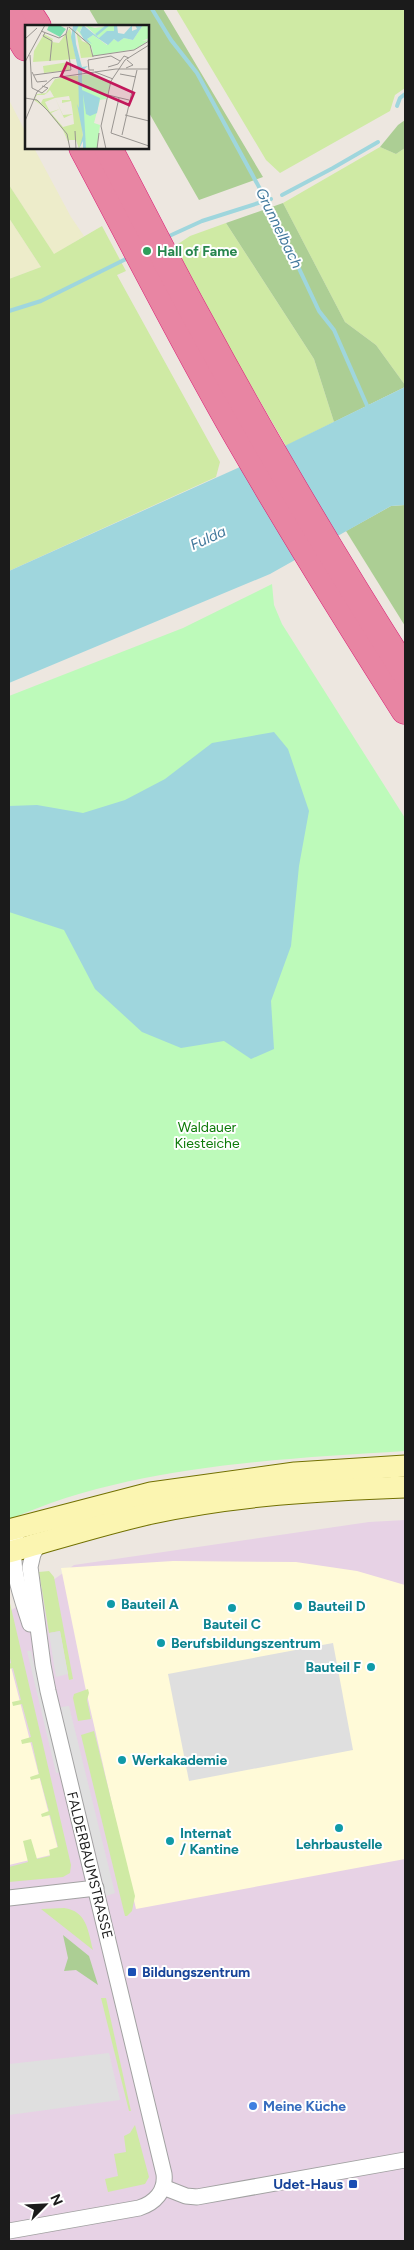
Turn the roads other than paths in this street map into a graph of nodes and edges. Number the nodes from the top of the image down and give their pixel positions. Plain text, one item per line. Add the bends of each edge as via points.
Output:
1 (26, 9) edge
2 (9, 19) edge
3 (36, 25) edge
4 (25, 45) edge
5 (85, 149) edge
6 (108, 149) edge
7 (116, 186) junction
8 (405, 670) edge
9 (405, 710) edge
10 (405, 1466) edge
11 (405, 1487) edge
12 (53, 1518) junction
13 (9, 1530) edge
14 (40, 1542) junction
15 (11, 1552) edge
16 (42, 1665) junction
17 (96, 1888) junction
18 (9, 1898) edge
19 (405, 2160) edge
20 (164, 2187) junction
21 (9, 2231) edge

1 - 3 highway
2 - 4 highway
5 - 7 highway
6 - 7 highway
7 - 8 highway via 344,574
7 - 9 highway via 186,344 238,438
10 - 12 main road via 295,1473 210,1484 151,1494
11 - 14 main road via 300,1492 214,1502 153,1512
12 - 13 main road
12 - 15 street via 22,1537
14 - 15 main road
14 - 16 street, FALDERBAUMSTRASSE via 30,1567
15 - 16 street
16 - 17 street, FALDERBAUMSTRASSE
17 - 18 street
17 - 20 street, FALDERBAUMSTRASSE via 164,2174
19 - 20 street via 197,2197
20 - 21 street via 153,2201 139,2208

